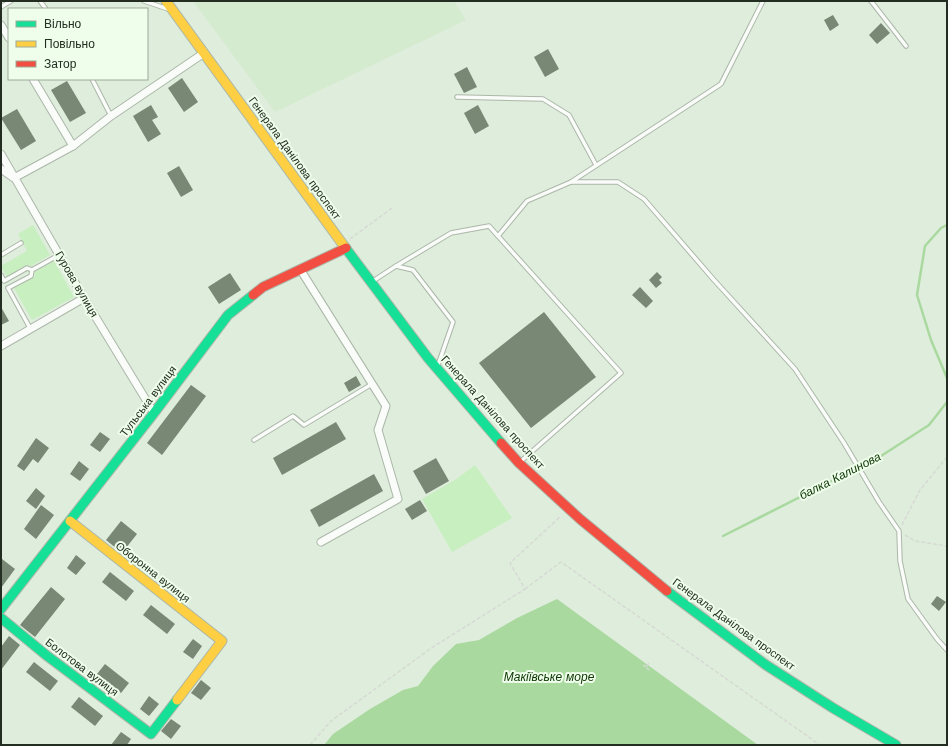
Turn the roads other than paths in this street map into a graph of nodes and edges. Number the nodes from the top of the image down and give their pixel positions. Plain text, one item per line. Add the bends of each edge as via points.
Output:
1 (11, 1) edge
2 (144, 1) edge
3 (166, 1) edge
4 (764, 1) edge
5 (871, 1) edge
6 (1, 7) edge
7 (173, 11) junction
8 (1, 25) edge
9 (8, 36) edge
10 (906, 46) dead end
11 (204, 53) junction
12 (34, 80) edge
13 (93, 80) edge
14 (457, 97) dead end
15 (111, 116) junction
16 (73, 146) junction
17 (1, 154) edge
18 (596, 165) junction
19 (1, 169) edge
20 (14, 178) junction
21 (571, 182) junction
22 (498, 236) junction
23 (21, 243) dead end
24 (344, 246) junction
25 (60, 254) junction
26 (1, 255) edge
27 (396, 266) junction
28 (300, 269) junction
29 (32, 270) junction
30 (1, 275) edge
31 (371, 282) junction
32 (84, 298) junction
33 (30, 328) junction
34 (1, 346) edge
35 (437, 368) junction
36 (373, 383) junction
37 (154, 414) junction
38 (254, 440) dead end
39 (519, 463) junction
40 (70, 521) junction
41 (321, 542) dead end
42 (1, 609) edge
43 (1, 618) edge
44 (947, 650) edge
45 (151, 734) joint
46 (896, 745) edge

1 - 6 lane
2 - 7 lane
3 - 7 main road, Генерала Данілова проспект
4 - 18 lane via 721,84
5 - 10 lane
7 - 11 main road, Генерала Данілова проспект
8 - 9 street
11 - 15 street
11 - 24 main road, Генерала Данілова проспект
12 - 16 street
13 - 15 lane
14 - 18 lane via 543,99 568,115
15 - 16 street
16 - 20 street
17 - 20 street, Гурова вулиця
18 - 21 lane
19 - 20 street
20 - 25 street, Гурова вулиця
21 - 22 lane via 527,201
21 - 44 lane via 618,182 644,199 795,369 899,531 900,560 908,599
22 - 27 lane via 490,226 451,233
22 - 39 lane via 621,373
23 - 26 lane
24 - 28 main road, Тульська вулиця
24 - 31 main road, Генерала Данілова проспект
25 - 29 lane
25 - 32 street, Гурова вулиця
27 - 31 lane
27 - 35 lane via 413,270 453,322
28 - 36 street
28 - 37 main road, Тульська вулиця via 263,287 228,314
29 - 30 lane via 27,268 4,281
29 - 33 lane via 31,276 8,288
31 - 35 main road, Генерала Данілова проспект
32 - 33 street
32 - 37 street, Гурова вулиця
33 - 34 street
35 - 39 main road, Генерала Данілова проспект
36 - 38 lane via 304,425 293,416
36 - 41 street via 386,406 378,430 398,499
37 - 40 main road, Тульська вулиця
39 - 46 main road, Генерала Данілова проспект via 569,509 707,622 784,676
40 - 42 main road, Тульська вулиця
40 - 45 main road, Оборонна вулиця via 222,641
43 - 45 main road, Болотова вулиця via 52,660

